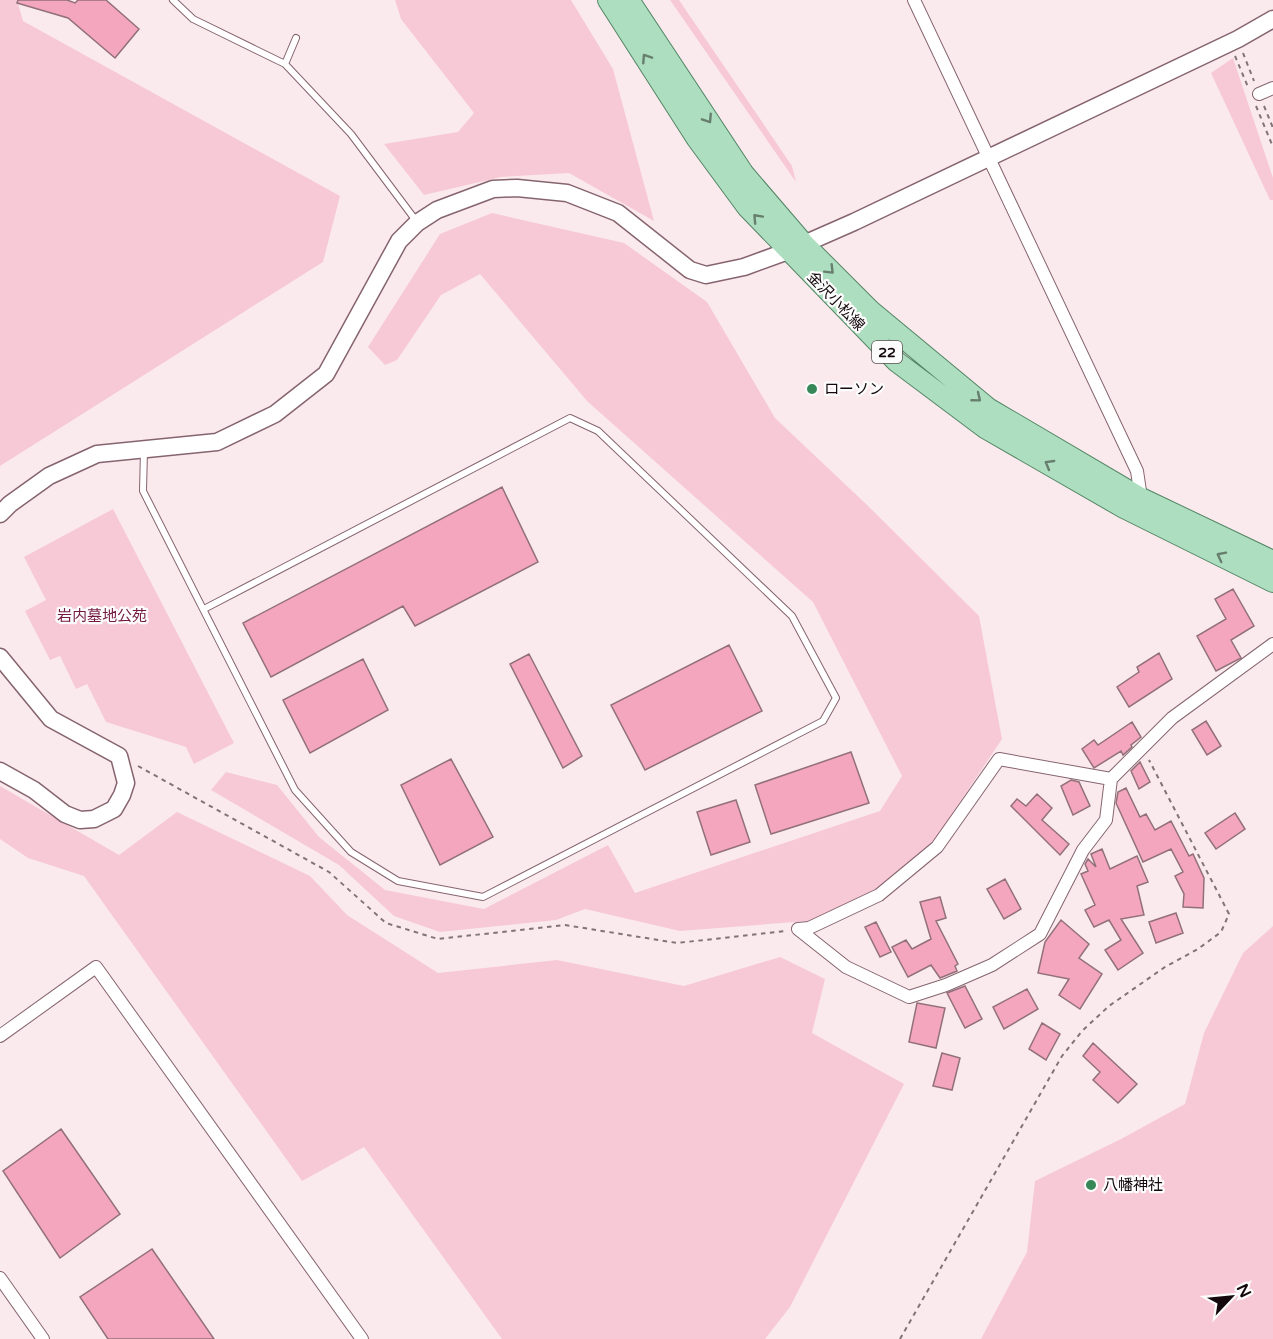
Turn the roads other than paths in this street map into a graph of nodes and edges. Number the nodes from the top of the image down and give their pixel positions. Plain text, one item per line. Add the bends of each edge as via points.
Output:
1 (173, 0) edge
2 (608, 0) edge
3 (629, 0) edge
4 (914, 0) edge
5 (1273, 19) edge
6 (296, 38) dead end
7 (285, 64) junction
8 (1273, 88) edge
9 (1259, 94) dead end
10 (990, 158) junction
11 (417, 223) junction
12 (796, 248) junction
13 (144, 449) junction
14 (1141, 498) junction
15 (0, 514) edge
16 (1273, 561) edge
17 (1273, 582) edge
18 (204, 609) junction
19 (1273, 644) edge
20 (0, 657) edge
21 (0, 771) edge
22 (1111, 779) junction
23 (0, 1036) edge
24 (0, 1278) edge
25 (43, 1339) edge
26 (362, 1339) edge

1 - 7 lane via 193,19
12 -> 2 main road, 金沢小松線 / 22 via 747,207 697,139
3 -> 12 main road, 金沢小松線 / 22
4 - 10 street
5 - 10 street
6 - 7 lane
7 - 11 lane via 351,134
8 - 9 street
10 - 12 street
10 - 14 street via 1137,471
11 - 12 street via 437,210 493,189 517,188 567,193 618,213 690,270 706,275 744,267
11 - 13 street via 399,241 326,374 275,414 217,442
12 -> 14 main road, 金沢小松線 / 22 via 988,408
17 -> 12 main road, 金沢小松線 / 22 via 1124,508 985,428 897,362
13 - 15 street via 97,454 50,476
13 - 18 lane via 143,491
14 - 16 main road, 金沢小松線 / 22
18 - 18 lane via 295,790 351,852 398,881 483,897 823,721 836,698 792,616 598,431 570,418
19 - 22 street via 1172,718
20 - 21 street via 51,719 120,756 126,783 114,809 94,819 80,820
22 - 22 street via 1106,820 1083,850 1040,934 992,965 909,997 846,967 798,929 809,928 879,895 937,847 999,759
23 - 26 street via 96,967
24 - 25 street

